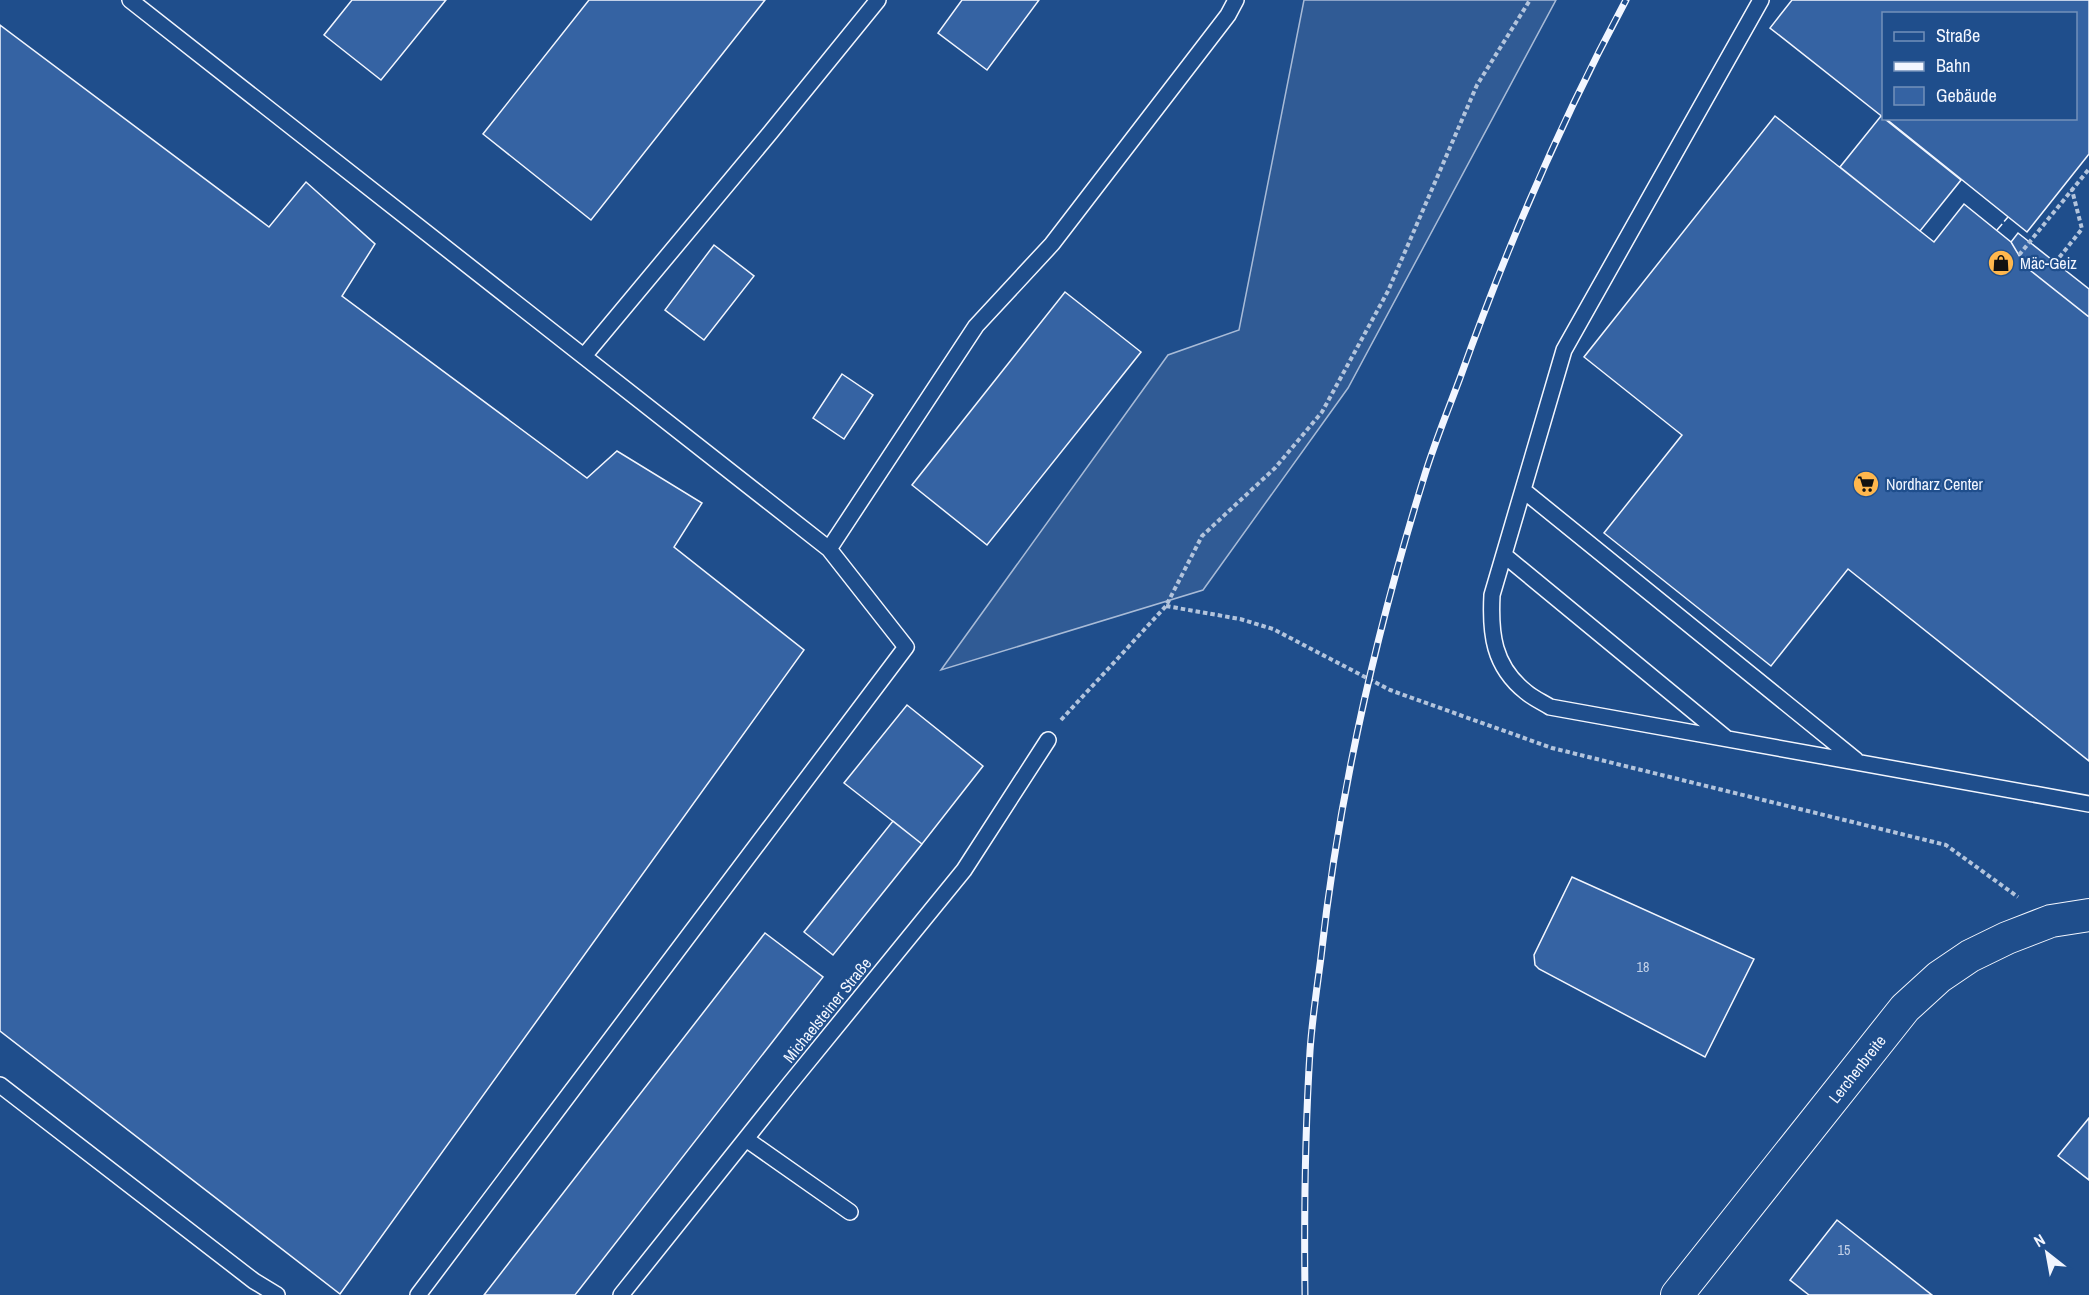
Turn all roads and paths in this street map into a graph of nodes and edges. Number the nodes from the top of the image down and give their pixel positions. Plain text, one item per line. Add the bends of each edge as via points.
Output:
1 (130, 0) edge
2 (878, 0) edge
3 (1236, 0) edge
4 (1530, 0) edge
5 (1761, 0) edge
6 (2089, 169) edge
7 (2072, 189) junction
8 (2019, 255) dead end
9 (2050, 269) dead end
10 (584, 356) junction
11 (1523, 490) junction
12 (829, 549) junction
13 (1504, 555) junction
14 (1166, 606) junction
15 (1727, 739) junction
16 (1048, 740) joint
17 (1858, 762) junction
18 (2089, 804) edge
19 (2089, 915) edge
20 (2051, 921) junction
21 (0, 1085) edge
22 (746, 1139) junction
23 (850, 1212) dead end
24 (277, 1295) edge
25 (418, 1295) edge
26 (621, 1295) edge
27 (1677, 1295) edge

1 - 10 lane
2 - 10 lane
3 - 12 lane via 1053,244 976,326
4 - 14 path via 1477,85 1388,291 1322,412 1275,468 1202,536
5 - 11 lane via 1564,350
6 - 7 path
7 - 8 path
7 - 9 path via 2082,229
10 - 12 lane
11 - 13 lane
11 - 17 lane
12 - 25 lane via 906,647
13 - 15 lane
13 - 15 lane via 1492,595 1490,626 1495,648 1507,671 1525,692 1550,707
14 - 16 path via 1065,714
14 - 20 path via 1273,629 1390,690 1552,748 1946,845
15 - 17 lane
16 - 22 lane, Michaelsteiner Straße via 964,870
17 - 18 lane
19 - 20 street, Lerchenbreite
20 - 27 street, Lerchenbreite via 1970,956 1905,1008
21 - 24 lane
22 - 23 lane
22 - 26 lane, Michaelsteiner Straße

